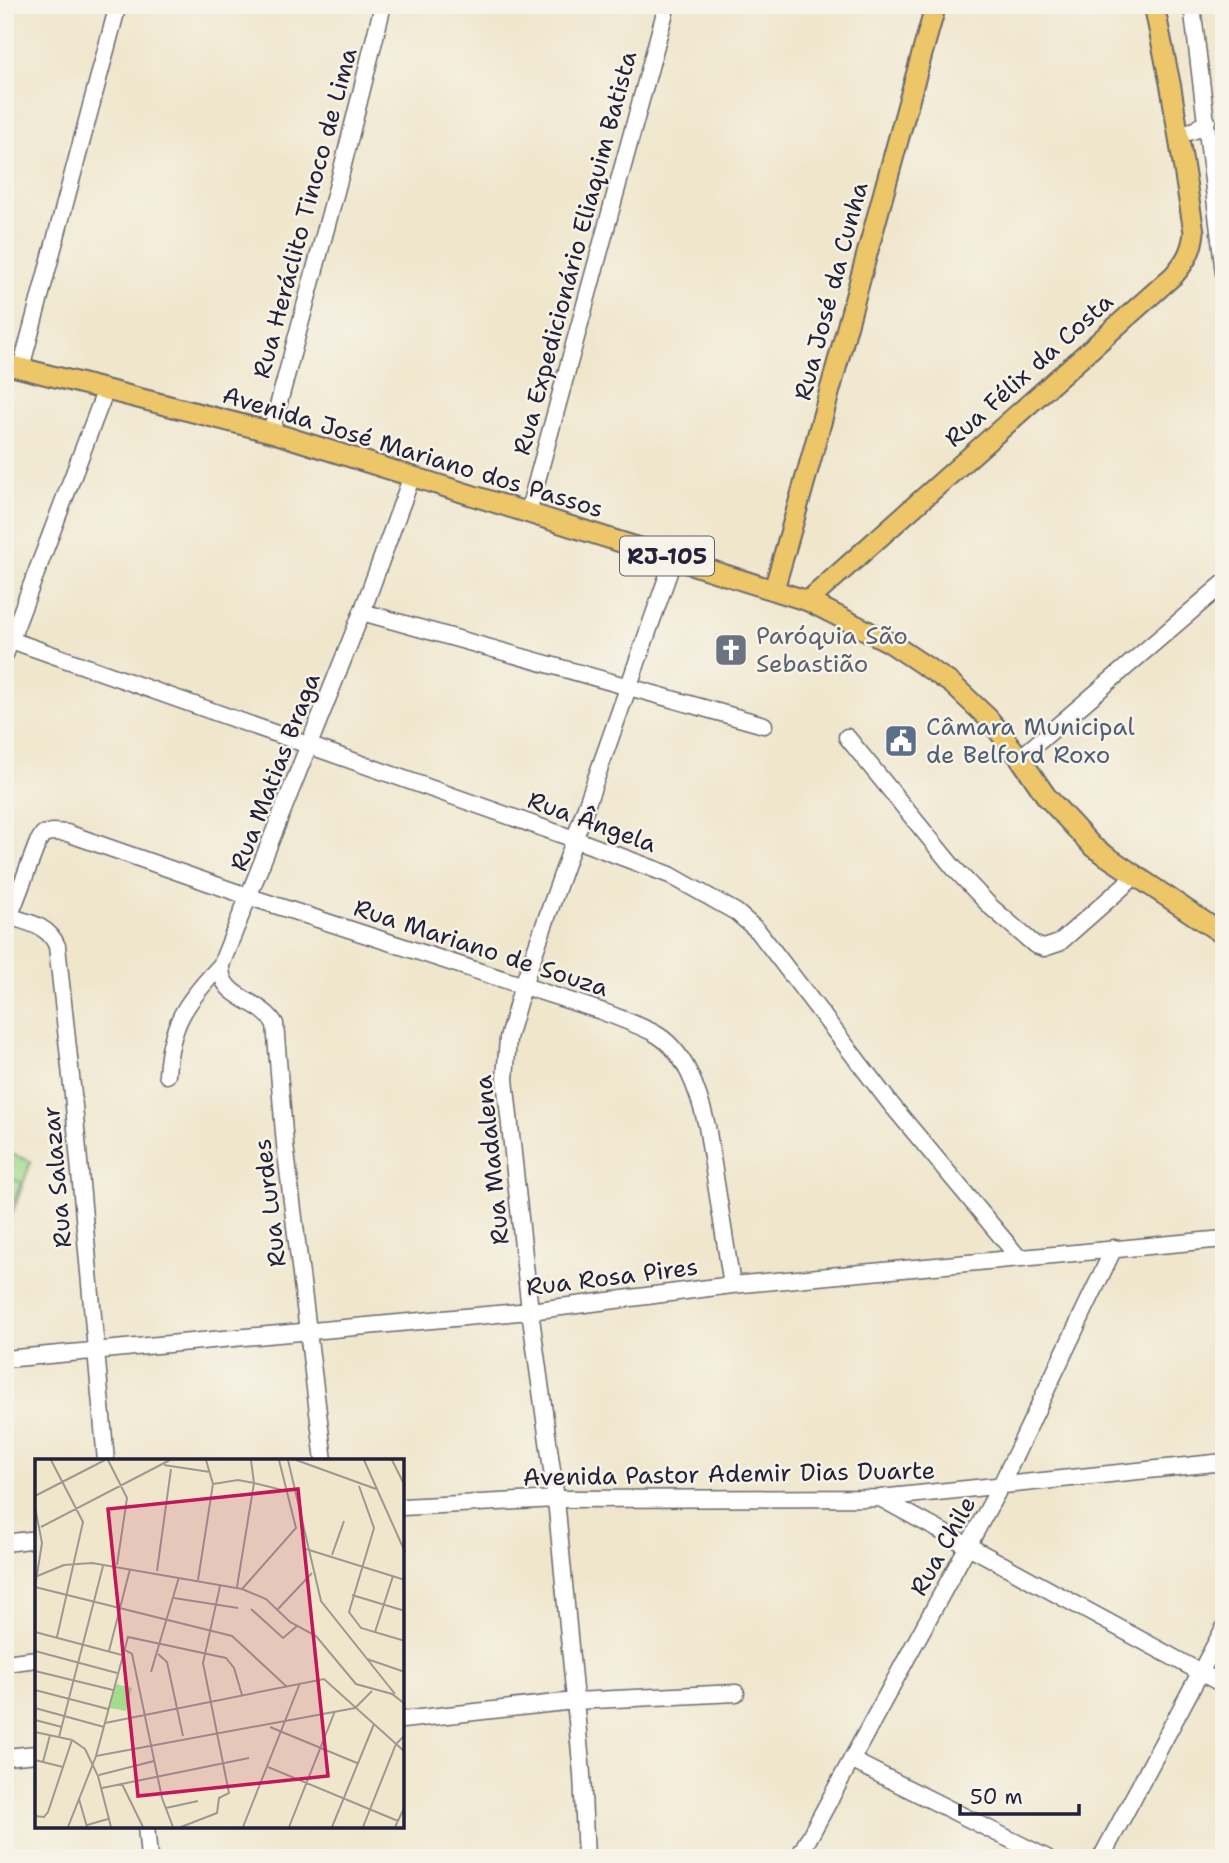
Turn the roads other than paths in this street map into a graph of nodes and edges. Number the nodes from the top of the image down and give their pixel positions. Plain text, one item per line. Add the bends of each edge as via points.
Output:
1 (118, 5) edge
2 (383, 5) edge
3 (667, 5) edge
4 (936, 5) edge
5 (1154, 5) edge
6 (1192, 5) edge
7 (1207, 121) junction
8 (1178, 135) junction
9 (1224, 273) edge
10 (13, 366) edge
11 (106, 389) junction
12 (271, 432) junction
13 (412, 477) junction
14 (528, 513) junction
15 (674, 558) junction
16 (1224, 583) edge
17 (774, 589) junction
18 (808, 601) junction
19 (362, 612) junction
20 (7, 644) edge
21 (628, 687) junction
22 (764, 725) dead end
23 (847, 737) dead end
24 (310, 746) junction
25 (1020, 758) junction
26 (575, 839) junction
27 (1135, 876) junction
28 (250, 897) junction
29 (8, 923) edge
30 (1224, 935) edge
31 (221, 965) junction
32 (523, 985) junction
33 (167, 1075) dead end
34 (1224, 1239) edge
35 (1114, 1248) junction
36 (1019, 1258) junction
37 (732, 1285) junction
38 (530, 1311) junction
39 (308, 1329) junction
40 (96, 1351) junction
41 (5, 1359) edge
42 (106, 1459) edge
43 (324, 1459) edge
44 (1224, 1462) edge
45 (1000, 1487) junction
46 (880, 1498) junction
47 (556, 1499) junction
48 (404, 1507) edge
49 (35, 1539) edge
50 (5, 1543) edge
51 (968, 1548) junction
52 (1224, 1628) edge
53 (35, 1659) edge
54 (5, 1663) edge
55 (1200, 1672) junction
56 (1224, 1685) edge
57 (736, 1693) dead end
58 (574, 1701) junction
59 (404, 1720) edge
60 (35, 1754) edge
61 (5, 1757) edge
62 (850, 1760) junction
63 (146, 1828) edge
64 (149, 1858) edge
65 (586, 1858) edge
66 (798, 1858) edge
67 (1047, 1858) edge
68 (1101, 1858) edge

1 - 10 street
2 - 12 street, Rua Heráclito Tinoco de Lima
3 - 14 street, Rua Expedicionário Eliaquim Batista
4 - 17 main road, Rua José da Cunha
5 - 8 main road, Rua Félix da Costa
6 - 7 street
7 - 8 street via 1195,131
7 - 9 street
8 - 18 main road, Rua Félix da Costa via 1194,232 1188,259
10 - 11 main road, Avenida José Mariano dos Passos / RJ-105
11 - 12 main road, Avenida José Mariano dos Passos / RJ-105
11 - 20 street
12 - 13 main road, Avenida José Mariano dos Passos / RJ-105
13 - 14 main road, Avenida José Mariano dos Passos / RJ-105
13 - 19 street, Rua Matias Braga
14 - 15 main road, Avenida José Mariano dos Passos / RJ-105
15 - 17 main road, Avenida José Mariano dos Passos / RJ-105
15 - 21 street, Rua Madalena
16 - 25 street
17 - 18 main road, Avenida José Mariano dos Passos / RJ-105
18 - 25 main road, Avenida José Mariano dos Passos / RJ-105 via 934,671 988,718
19 - 21 street
19 - 24 street, Rua Matias Braga
20 - 24 street, Rua Ângela
21 - 22 street
21 - 26 street, Rua Madalena
23 - 27 street via 953,867 1035,945 1044,948 1059,943
24 - 26 street, Rua Ângela
24 - 28 street, Rua Matias Braga
25 - 27 main road, Avenida José Mariano dos Passos / RJ-105 via 1078,832
26 - 32 street, Rua Madalena
26 - 36 street, Rua Ângela via 670,875 749,922
27 - 30 main road, Avenida José Mariano dos Passos / RJ-105
28 - 29 street, Rua Mariano de Souza via 52,832 38,842
28 - 31 street, Rua Matias Braga
28 - 32 street, Rua Mariano de Souza
29 - 40 street, Rua Salazar via 44,928 57,946
31 - 33 street, Rua Matias Braga via 197,990 176,1024
31 - 39 street, Rua Lurdes via 223,983 275,1024
32 - 37 street, Rua Mariano de Souza via 656,1034 688,1071 707,1126
32 - 38 street, Rua Madalena via 508,1038 505,1079
34 - 35 street, Rua Rosa Pires
35 - 36 street, Rua Rosa Pires
35 - 45 street, Rua Chile
36 - 37 street, Rua Rosa Pires
37 - 38 street, Rua Rosa Pires
38 - 39 street, Rua Rosa Pires
38 - 47 street, Rua Madalena
39 - 40 street, Rua Rosa Pires
39 - 43 street, Rua Lurdes
40 - 41 street, Rua Rosa Pires
40 - 42 street, Rua Salazar
44 - 45 street, Avenida Pastor Ademir Dias Duarte
45 - 46 street, Avenida Pastor Ademir Dias Duarte
45 - 51 street, Rua Chile
46 - 47 street, Avenida Pastor Ademir Dias Duarte
46 - 51 street
47 - 48 street, Avenida Pastor Ademir Dias Duarte
47 - 58 street, Rua Madalena
49 - 50 street
51 - 55 street
51 - 62 street, Rua Chile
52 - 55 street
53 - 54 street
55 - 56 street
55 - 68 street
57 - 58 street
58 - 59 street
58 - 65 street, Rua Madalena
60 - 61 street
62 - 66 street, Rua Chile
62 - 67 street
63 - 64 street

